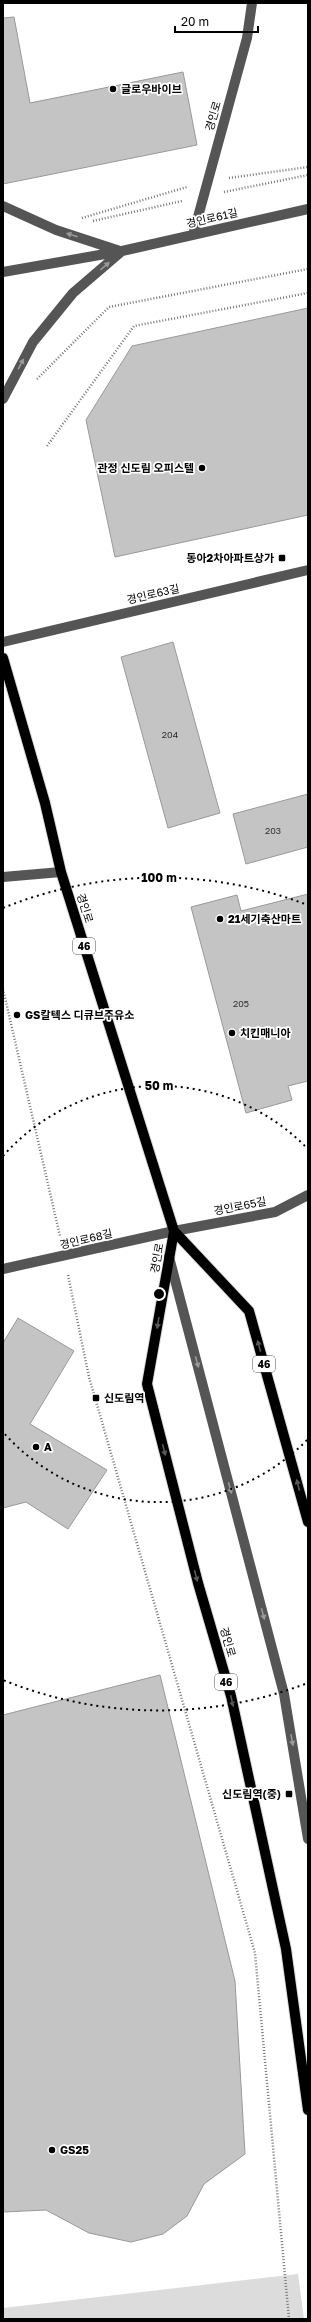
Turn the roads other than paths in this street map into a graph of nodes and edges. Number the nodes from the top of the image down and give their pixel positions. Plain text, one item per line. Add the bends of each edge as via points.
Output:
1 (252, 3) edge
2 (3, 206) edge
3 (308, 209) edge
4 (192, 235) junction
5 (122, 251) junction
6 (3, 272) edge
7 (3, 399) edge
8 (308, 570) edge
9 (3, 642) edge
10 (3, 658) edge
11 (61, 872) junction
12 (3, 878) edge
13 (308, 1195) edge
14 (174, 1231) junction
15 (169, 1257) junction
16 (3, 1269) edge
17 (308, 1522) edge
18 (308, 1839) edge
19 (308, 2110) edge

1 - 4 street, 경인로 via 247,38
5 -> 2 street via 56,230
3 - 4 street, 경인로61길
4 - 5 street, 경인로61길
5 - 6 street, 경인로61길
7 -> 5 street via 38,336 73,293
8 - 9 street, 경인로63길
10 - 11 main road, 경인로 / 46 via 45,803
11 - 12 street
11 - 14 main road, 경인로 / 46
13 - 14 street, 경인로65길 via 275,1212
14 - 15 main road, 경인로 / 46
14 - 16 street, 경인로68길
17 -> 14 main road, 경인로 / 46 via 249,1311
15 -> 18 street via 284,1694
15 -> 19 main road, 경인로 / 46 via 147,1384 234,1711 286,1949

